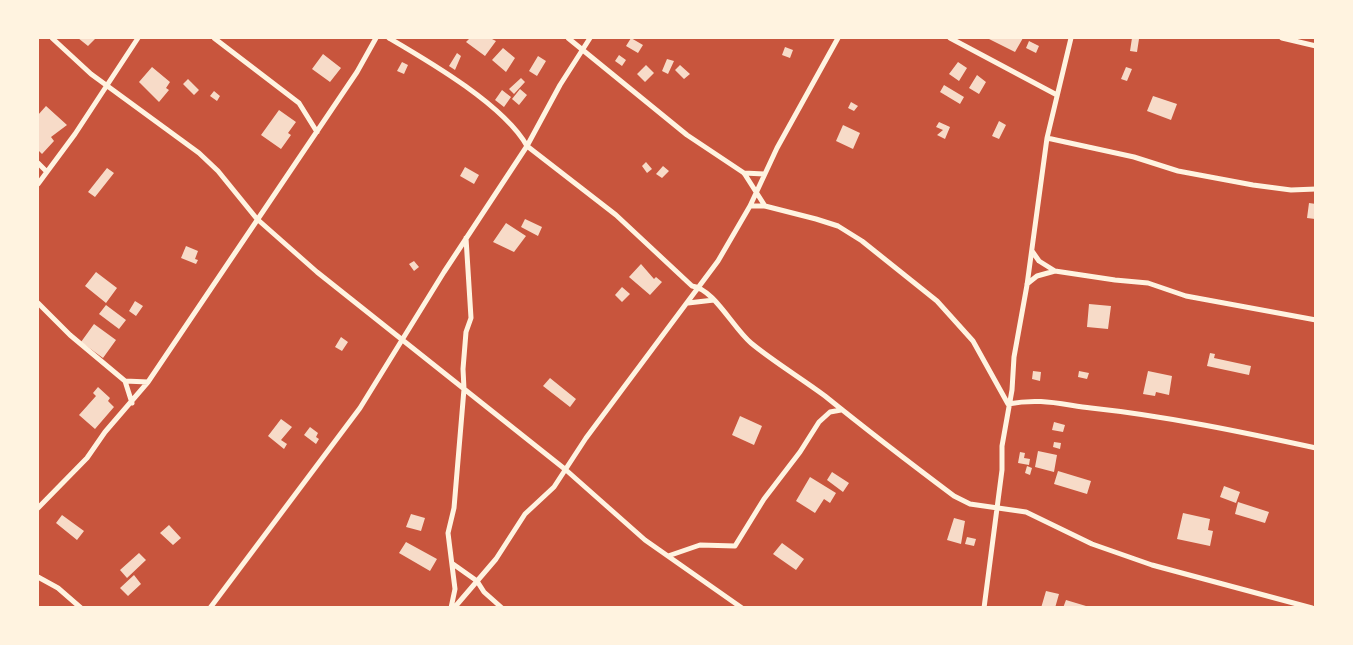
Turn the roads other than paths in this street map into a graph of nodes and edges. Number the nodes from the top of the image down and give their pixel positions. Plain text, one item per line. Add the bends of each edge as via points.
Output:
1 (52, 38) edge
2 (138, 38) edge
3 (214, 38) edge
4 (376, 38) edge
5 (389, 38) edge
6 (568, 38) edge
7 (590, 38) edge
8 (838, 38) edge
9 (950, 38) edge
10 (1071, 38) edge
11 (1282, 38) edge
12 (1316, 46) edge
13 (582, 49) junction
14 (107, 85) junction
15 (1057, 95) junction
16 (317, 132) junction
17 (1047, 138) junction
18 (527, 146) junction
19 (38, 163) edge
20 (47, 172) junction
21 (744, 173) junction
22 (764, 174) junction
23 (38, 184) edge
24 (1316, 189) edge
25 (756, 193) junction
26 (750, 206) junction
27 (765, 206) junction
28 (257, 219) junction
29 (466, 238) junction
30 (1032, 252) junction
31 (1056, 271) junction
32 (1027, 284) junction
33 (700, 287) junction
34 (714, 300) junction
35 (38, 303) edge
36 (688, 303) junction
37 (1316, 320) edge
38 (403, 339) junction
39 (125, 381) junction
40 (148, 382) junction
41 (464, 388) junction
42 (132, 403) junction
43 (1008, 404) junction
44 (841, 410) junction
45 (1316, 448) edge
46 (566, 470) junction
47 (997, 506) junction
48 (38, 508) edge
49 (668, 556) junction
50 (453, 564) junction
51 (38, 577) edge
52 (477, 581) junction
53 (82, 608) edge
54 (210, 608) edge
55 (452, 608) edge
56 (502, 608) edge
57 (742, 608) edge
58 (984, 608) edge
59 (1312, 608) edge

1 - 14 street
2 - 14 street
3 - 16 street via 298,103
4 - 16 street
5 - 18 street via 434,65 505,117 520,132
6 - 13 street
7 - 13 street
8 - 22 street
9 - 15 street
10 - 15 street
11 - 12 street
13 - 18 street
13 - 21 street via 687,135
14 - 20 street
14 - 28 street via 199,153
15 - 17 street
16 - 28 street
17 - 24 street via 1134,157 1178,171 1290,190
17 - 30 street
18 - 29 street
18 - 33 street via 616,215 692,286
19 - 20 street
20 - 23 street
21 - 22 street
21 - 25 street
22 - 25 street
25 - 26 street
25 - 27 street
26 - 27 street
26 - 33 street
27 - 43 street via 838,226 862,241 937,301 973,341
28 - 38 street via 317,272
28 - 40 street
29 - 38 street
29 - 41 street via 471,318 466,341
30 - 31 street via 1039,261
30 - 32 street
31 - 32 street via 1037,276
31 - 37 street via 1148,282 1186,296
32 - 43 street
33 - 34 street
33 - 36 street
34 - 36 street
34 - 44 street via 751,343
35 - 39 street
36 - 46 street via 586,438
38 - 41 street
38 - 54 street via 360,408
39 - 40 street
39 - 42 street
40 - 42 street
41 - 46 street
41 - 50 street via 454,508 448,533
42 - 48 street via 105,432 88,458
43 - 45 street via 1028,400 1051,401 1151,416
43 - 47 street
44 - 47 street via 954,496 970,504
44 - 49 street via 830,412 819,422 735,546 700,545
46 - 49 street via 645,540
46 - 52 street via 554,487 525,514 496,559
47 - 58 street
47 - 59 street via 1026,512 1092,544 1152,565
49 - 57 street
50 - 52 street
50 - 55 street via 455,593
51 - 53 street via 58,588
52 - 55 street
52 - 56 street

